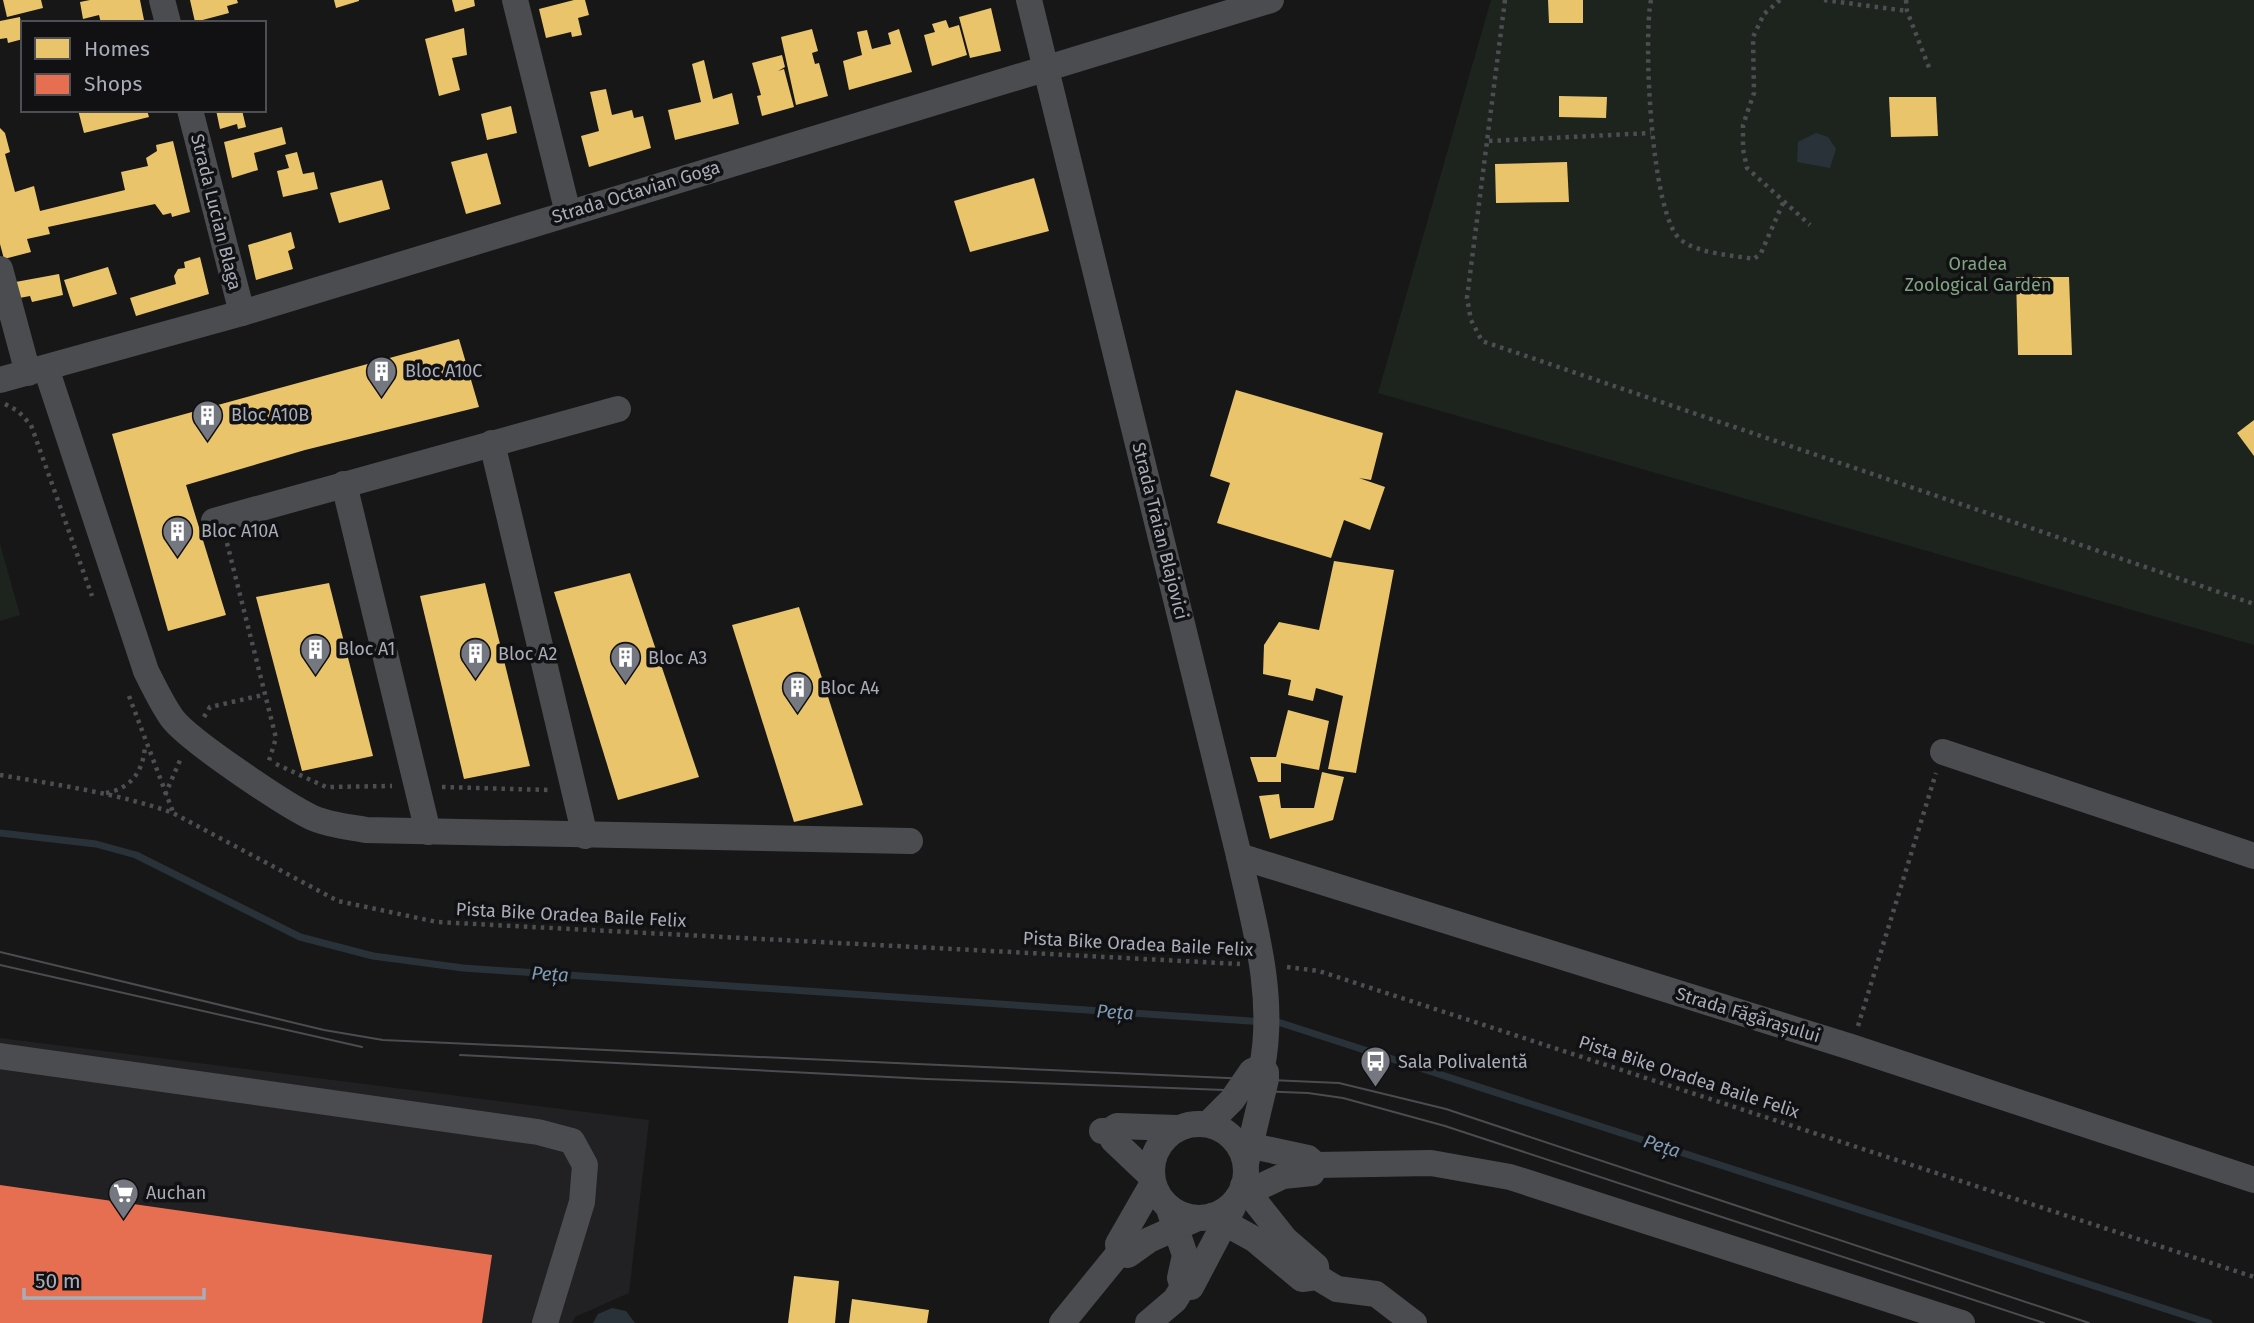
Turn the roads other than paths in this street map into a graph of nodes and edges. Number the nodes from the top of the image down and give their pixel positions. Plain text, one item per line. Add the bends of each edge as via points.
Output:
1 (162, 0) edge
2 (515, 0) edge
3 (1029, 0) edge
4 (1271, 0) edge
5 (167, 21) edge
6 (1044, 67) junction
7 (191, 112) edge
8 (569, 213) junction
9 (0, 269) edge
10 (242, 313) junction
11 (37, 370) junction
12 (0, 380) edge
13 (618, 409) dead end
14 (492, 443) junction
15 (344, 484) junction
16 (218, 521) road end
17 (1943, 752) road end
18 (428, 832) junction
19 (585, 836) junction
20 (910, 841) dead end
21 (1239, 856) junction
22 (2254, 856) edge
23 (0, 1056) edge
24 (1262, 1063) junction
25 (1208, 1124) junction
26 (1177, 1128) junction
27 (1316, 1165) junction
28 (1152, 1179) junction
29 (2254, 1180) edge
30 (1223, 1193) junction
31 (1119, 1253) junction
32 (1318, 1277) junction
33 (1183, 1287) junction
34 (545, 1323) edge
35 (1062, 1323) edge
36 (1148, 1323) edge
37 (1414, 1323) edge
38 (1962, 1323) edge

1 - 5 street
2 - 8 street
3 - 6 street, Strada Traian Blajovici
4 - 6 street, Strada Octavian Goga
6 - 8 street, Strada Octavian Goga
6 - 21 street, Strada Traian Blajovici
7 - 10 street, Strada Lucian Blaga
8 - 10 street, Strada Octavian Goga
9 - 11 street
10 - 11 street, Strada Octavian Goga
11 - 12 street, Strada Octavian Goga
11 - 18 street via 146,671 173,720 316,820 366,830
13 - 14 street
14 - 15 street
14 - 19 street
15 - 16 street
15 - 18 street
17 - 22 street
18 - 19 street
19 - 20 street
21 - 24 street, Strada Traian Blajovici via 1262,964 1266,1012
21 - 29 street, Strada Făgărașului via 1851,1047
23 - 34 street via 538,1132 572,1141 585,1165 582,1202
24 - 25 street
24 - 30 street, Strada Traian Blajovici via 1266,1079
25 - 26 street
25 - 30 street via 1224,1131
26 - 28 street via 1154,1153
26 - 28 street via 1117,1126 1105,1131
27 - 30 street via 1312,1172
27 - 30 street via 1308,1158
27 - 38 street via 1431,1163 1510,1177
28 - 30 street
28 - 31 street via 1118,1244
30 - 31 street via 1128,1255
30 - 32 street via 1316,1266
30 - 32 street via 1254,1239 1302,1279
30 - 33 street via 1185,1255 1180,1278
30 - 33 street via 1191,1287
31 - 35 street
32 - 37 street via 1337,1289 1376,1294
33 - 36 street

